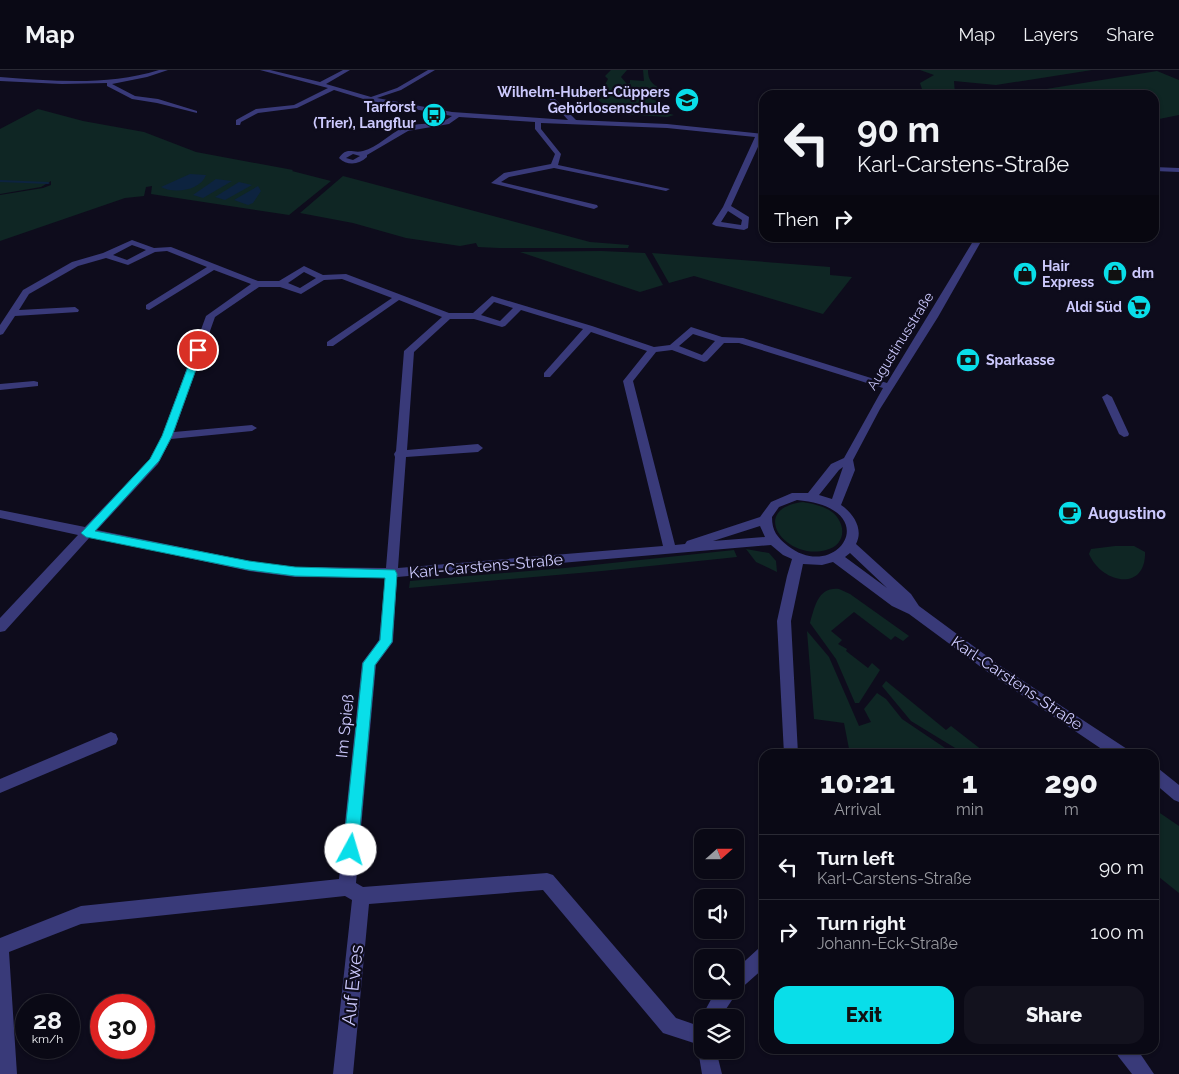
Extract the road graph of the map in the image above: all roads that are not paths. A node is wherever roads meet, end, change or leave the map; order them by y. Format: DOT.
graph roads {
  1 [pos="165,70"];
  2 [pos="262,70"];
  3 [pos="347,70"];
  4 [pos="432,70"];
  5 [pos="0,79"];
  6 [pos="111,80"];
  7 [pos="321,84"];
  8 [pos="333,88"];
  9 [pos="544,90"];
  10 [pos="373,98"];
  11 [pos="195,112"];
  12 [pos="458,115"];
  13 [pos="538,121"];
  14 [pos="574,122"];
  15 [pos="238,124"];
  16 [pos="759,136"];
  17 [pos="759,142"];
  18 [pos="363,154"];
  19 [pos="554,166"];
  20 [pos="1159,169"];
  21 [pos="1179,170"];
  22 [pos="518,172"];
  23 [pos="517,188"];
  24 [pos="666,189"];
  25 [pos="594,207"];
  26 [pos="727,207"];
  27 [pos="977,242"];
  28 [pos="153,250"];
  29 [pos="106,255"];
  30 [pos="214,267"];
  31 [pos="322,278"];
  32 [pos="257,284"];
  33 [pos="281,284"];
  34 [pos="397,298"];
  35 [pos="149,307"];
  36 [pos="519,307"];
  37 [pos="75,310"];
  38 [pos="12,313"];
  39 [pos="448,316"];
  40 [pos="475,316"];
  41 [pos="588,328"];
  42 [pos="0,332"];
  43 [pos="721,340"];
  44 [pos="330,344"];
  45 [pos="673,347"];
  46 [pos="653,350"];
  47 [pos="547,375"];
  48 [pos="34,384"];
  49 [pos="0,387"];
  50 [pos="890,387"];
  51 [pos="1107,397"];
  52 [pos="252,428"];
  53 [pos="1124,434"];
  54 [pos="167,436"];
  55 [pos="478,448"];
  56 [pos="399,454"];
  57 [pos="848,460"];
  58 [pos="811,497"];
  59 [pos="835,506"];
  60 [pos="0,514"];
  61 [pos="765,520"];
  62 [pos="86,533"];
  63 [pos="771,541"];
  64 [pos="851,546"];
  65 [pos="673,548"];
  66 [pos="836,557"];
  67 [pos="799,558"];
  68 [pos="391,574"];
  69 [pos="914,610"];
  70 [pos="0,628"];
  71 [pos="111,738"];
  72 [pos="791,749"];
  73 [pos="1114,749"];
  74 [pos="1159,775"];
  75 [pos="1159,777"];
  76 [pos="1179,783"];
  77 [pos="0,786"];
  78 [pos="1179,795"];
  79 [pos="354,892"];
  80 [pos="0,948"];
  81 [pos="759,960"];
  82 [pos="744,974"];
  83 [pos="694,1034"];
  84 [pos="1128,1054"];
  85 [pos="708,1059"];
  86 [pos="7,1074"];
  87 [pos="343,1074"];
  88 [pos="712,1074"];
  89 [pos="1144,1074"];
  1 -- 6 [label="street"];
  2 -- 7 [label="street"];
  3 -- 7 [label="street"];
  4 -- 10 [label="street"];
  5 -- 6 [label="street"];
  6 -- 11 [label="street"];
  7 -- 8 [label="street"];
  8 -- 10 [label="street"];
  8 -- 15 [label="street"];
  9 -- 14 [label="street"];
  10 -- 12 [label="street"];
  12 -- 13 [label="street"];
  12 -- 18 [label="street"];
  13 -- 14 [label="street"];
  13 -- 19 [label="street"];
  14 -- 16 [label="street"];
  17 -- 26 [label="street"];
  19 -- 22 [label="street"];
  19 -- 24 [label="street"];
  20 -- 21 [label="street"];
  22 -- 23 [label="street"];
  22 -- 23 [label="street"];
  23 -- 25 [label="street"];
  27 -- 50 [label="street, Augustinusstraße"];
  28 -- 29 [label="street"];
  28 -- 29 [label="street"];
  28 -- 30 [label="street"];
  29 -- 38 [label="street"];
  30 -- 32 [label="street"];
  30 -- 35 [label="street"];
  31 -- 33 [label="street"];
  31 -- 33 [label="street"];
  31 -- 34 [label="street"];
  32 -- 33 [label="street"];
  32 -- 54 [label="street"];
  34 -- 39 [label="street"];
  34 -- 44 [label="street"];
  36 -- 40 [label="street"];
  36 -- 40 [label="street"];
  36 -- 41 [label="street"];
  37 -- 38 [label="street"];
  38 -- 42 [label="street"];
  39 -- 40 [label="street"];
  39 -- 56 [label="street, Im Spieß"];
  41 -- 46 [label="street"];
  41 -- 47 [label="street"];
  43 -- 45 [label="street"];
  43 -- 45 [label="street"];
  43 -- 50 [label="street"];
  45 -- 46 [label="street"];
  46 -- 65 [label="street"];
  48 -- 49 [label="street"];
  50 -- 57 [label="street, Augustinusstraße"];
  51 -- 53 [label="street"];
  52 -- 54 [label="street"];
  54 -- 62 [label="street"];
  55 -- 56 [label="street"];
  56 -- 68 [label="street, Im Spieß"];
  57 -- 58 [label="street, Augustinusstraße"];
  57 -- 59 [label="street, Augustinusstraße"];
  58 -- 59 [label="street"];
  58 -- 61 [label="street"];
  59 -- 64 [label="street"];
  60 -- 62 [label="street, Karl-Carstens-Straße"];
  61 -- 63 [label="street"];
  61 -- 65 [label="street, Karl-Carstens-Straße"];
  62 -- 68 [label="street, Karl-Carstens-Straße"];
  62 -- 70 [label="street"];
  63 -- 65 [label="street, Karl-Carstens-Straße"];
  63 -- 67 [label="street"];
  64 -- 66 [label="street"];
  64 -- 69 [label="street, Karl-Carstens-Straße"];
  65 -- 68 [label="street, Karl-Carstens-Straße"];
  66 -- 67 [label="street"];
  66 -- 69 [label="street, Karl-Carstens-Straße"];
  67 -- 72 [label="street"];
  68 -- 79 [label="street, Im Spieß"];
  69 -- 73 [label="street, Karl-Carstens-Straße"];
  71 -- 77 [label="street"];
  74 -- 76 [label="street"];
  75 -- 78 [label="street"];
  79 -- 80 [label="street"];
  79 -- 83 [label="street"];
  79 -- 87 [label="street, Auf Ewes"];
  80 -- 86 [label="street"];
  81 -- 82 [label="street"];
  84 -- 89 [label="street"];
  85 -- 88 [label="street"];
}
